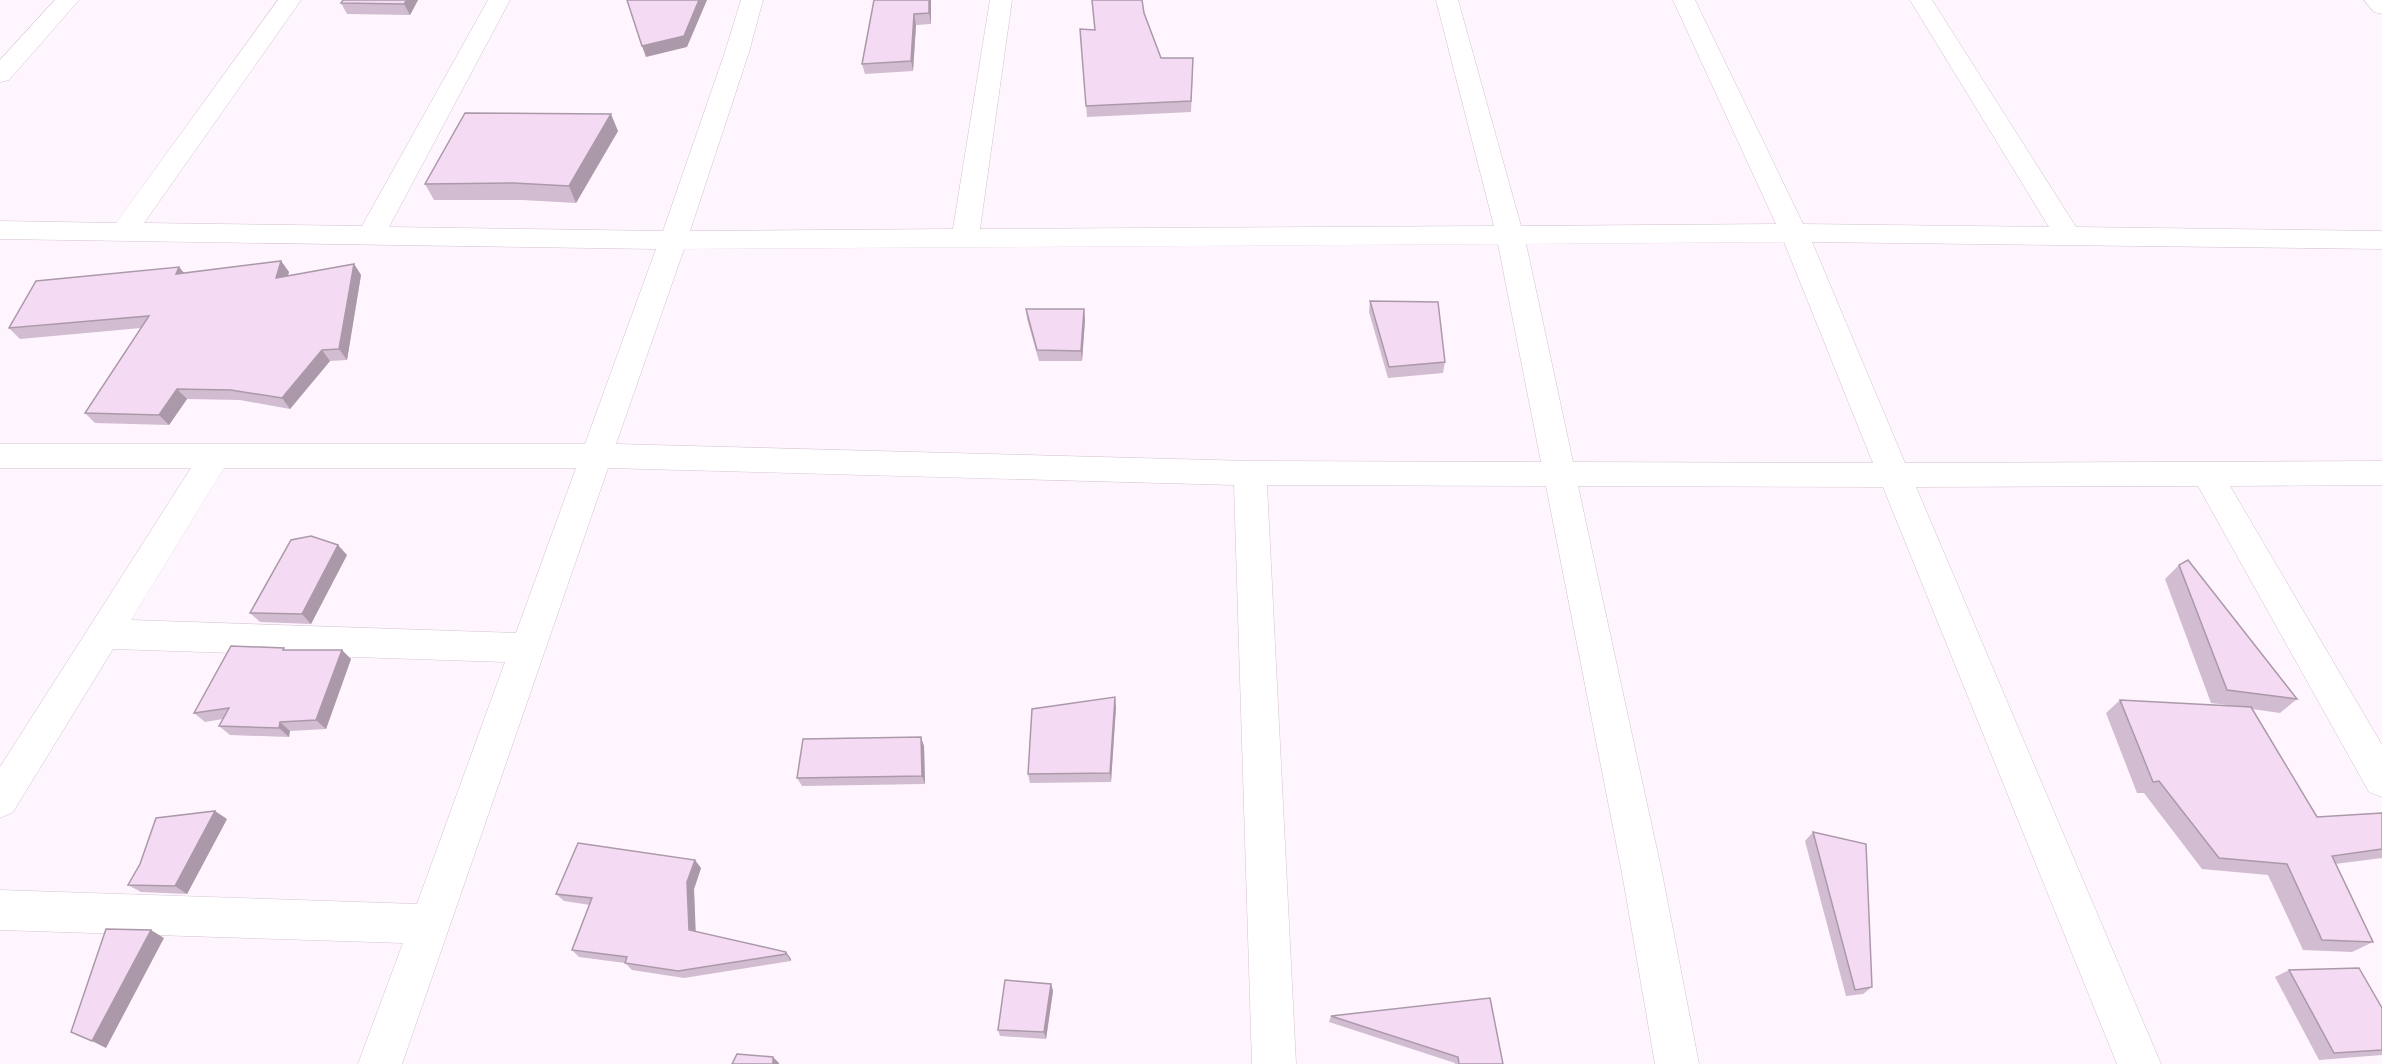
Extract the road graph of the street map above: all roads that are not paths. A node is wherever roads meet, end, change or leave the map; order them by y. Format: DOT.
graph roads {
  1 [pos="68,0"];
  2 [pos="290,0"];
  3 [pos="499,0"];
  4 [pos="752,0"];
  5 [pos="1001,0"];
  6 [pos="1447,0"];
  7 [pos="1683,0"];
  8 [pos="1921,0"];
  9 [pos="2375,0"];
  10 [pos="2382,7"];
  11 [pos="0,75"];
  12 [pos="0,230"];
  13 [pos="124,231"];
  14 [pos="1794,232"];
  15 [pos="370,235"];
  16 [pos="1510,235"];
  17 [pos="2068,236"];
  18 [pos="965,239"];
  19 [pos="673,240"];
  20 [pos="2382,240"];
  21 [pos="0,456"];
  22 [pos="215,456"];
  23 [pos="596,456"];
  24 [pos="1250,472"];
  25 [pos="1560,473"];
  26 [pos="2382,473"];
  27 [pos="2207,474"];
  28 [pos="1894,475"];
  29 [pos="103,634"];
  30 [pos="528,648"];
  31 [pos="2382,780"];
  32 [pos="0,800"];
  33 [pos="0,910"];
  34 [pos="430,924"];
  35 [pos="380,1064"];
  36 [pos="1274,1064"];
  37 [pos="1677,1064"];
  38 [pos="2139,1064"];
  1 -- 11 [label="street"];
  2 -- 13 [label="street"];
  3 -- 15 [label="street"];
  4 -- 19 [label="street"];
  5 -- 18 [label="street"];
  6 -- 16 [label="street"];
  7 -- 14 [label="street"];
  8 -- 17 [label="street"];
  9 -- 10 [label="street"];
  12 -- 13 [label="street"];
  13 -- 15 [label="street"];
  14 -- 16 [label="street"];
  14 -- 17 [label="street"];
  14 -- 28 [label="street"];
  15 -- 19 [label="street"];
  16 -- 18 [label="street"];
  16 -- 25 [label="street"];
  17 -- 20 [label="street"];
  18 -- 19 [label="street"];
  19 -- 23 [label="street"];
  21 -- 22 [label="street"];
  22 -- 23 [label="street"];
  22 -- 29 [label="street"];
  23 -- 24 [label="street"];
  23 -- 30 [label="street"];
  24 -- 25 [label="street"];
  24 -- 36 [label="street"];
  25 -- 28 [label="street"];
  25 -- 37 [label="street"];
  26 -- 27 [label="street"];
  27 -- 28 [label="street"];
  27 -- 31 [label="street"];
  28 -- 38 [label="street"];
  29 -- 30 [label="street"];
  29 -- 32 [label="street"];
  30 -- 34 [label="street"];
  33 -- 34 [label="street"];
  34 -- 35 [label="street"];
}
